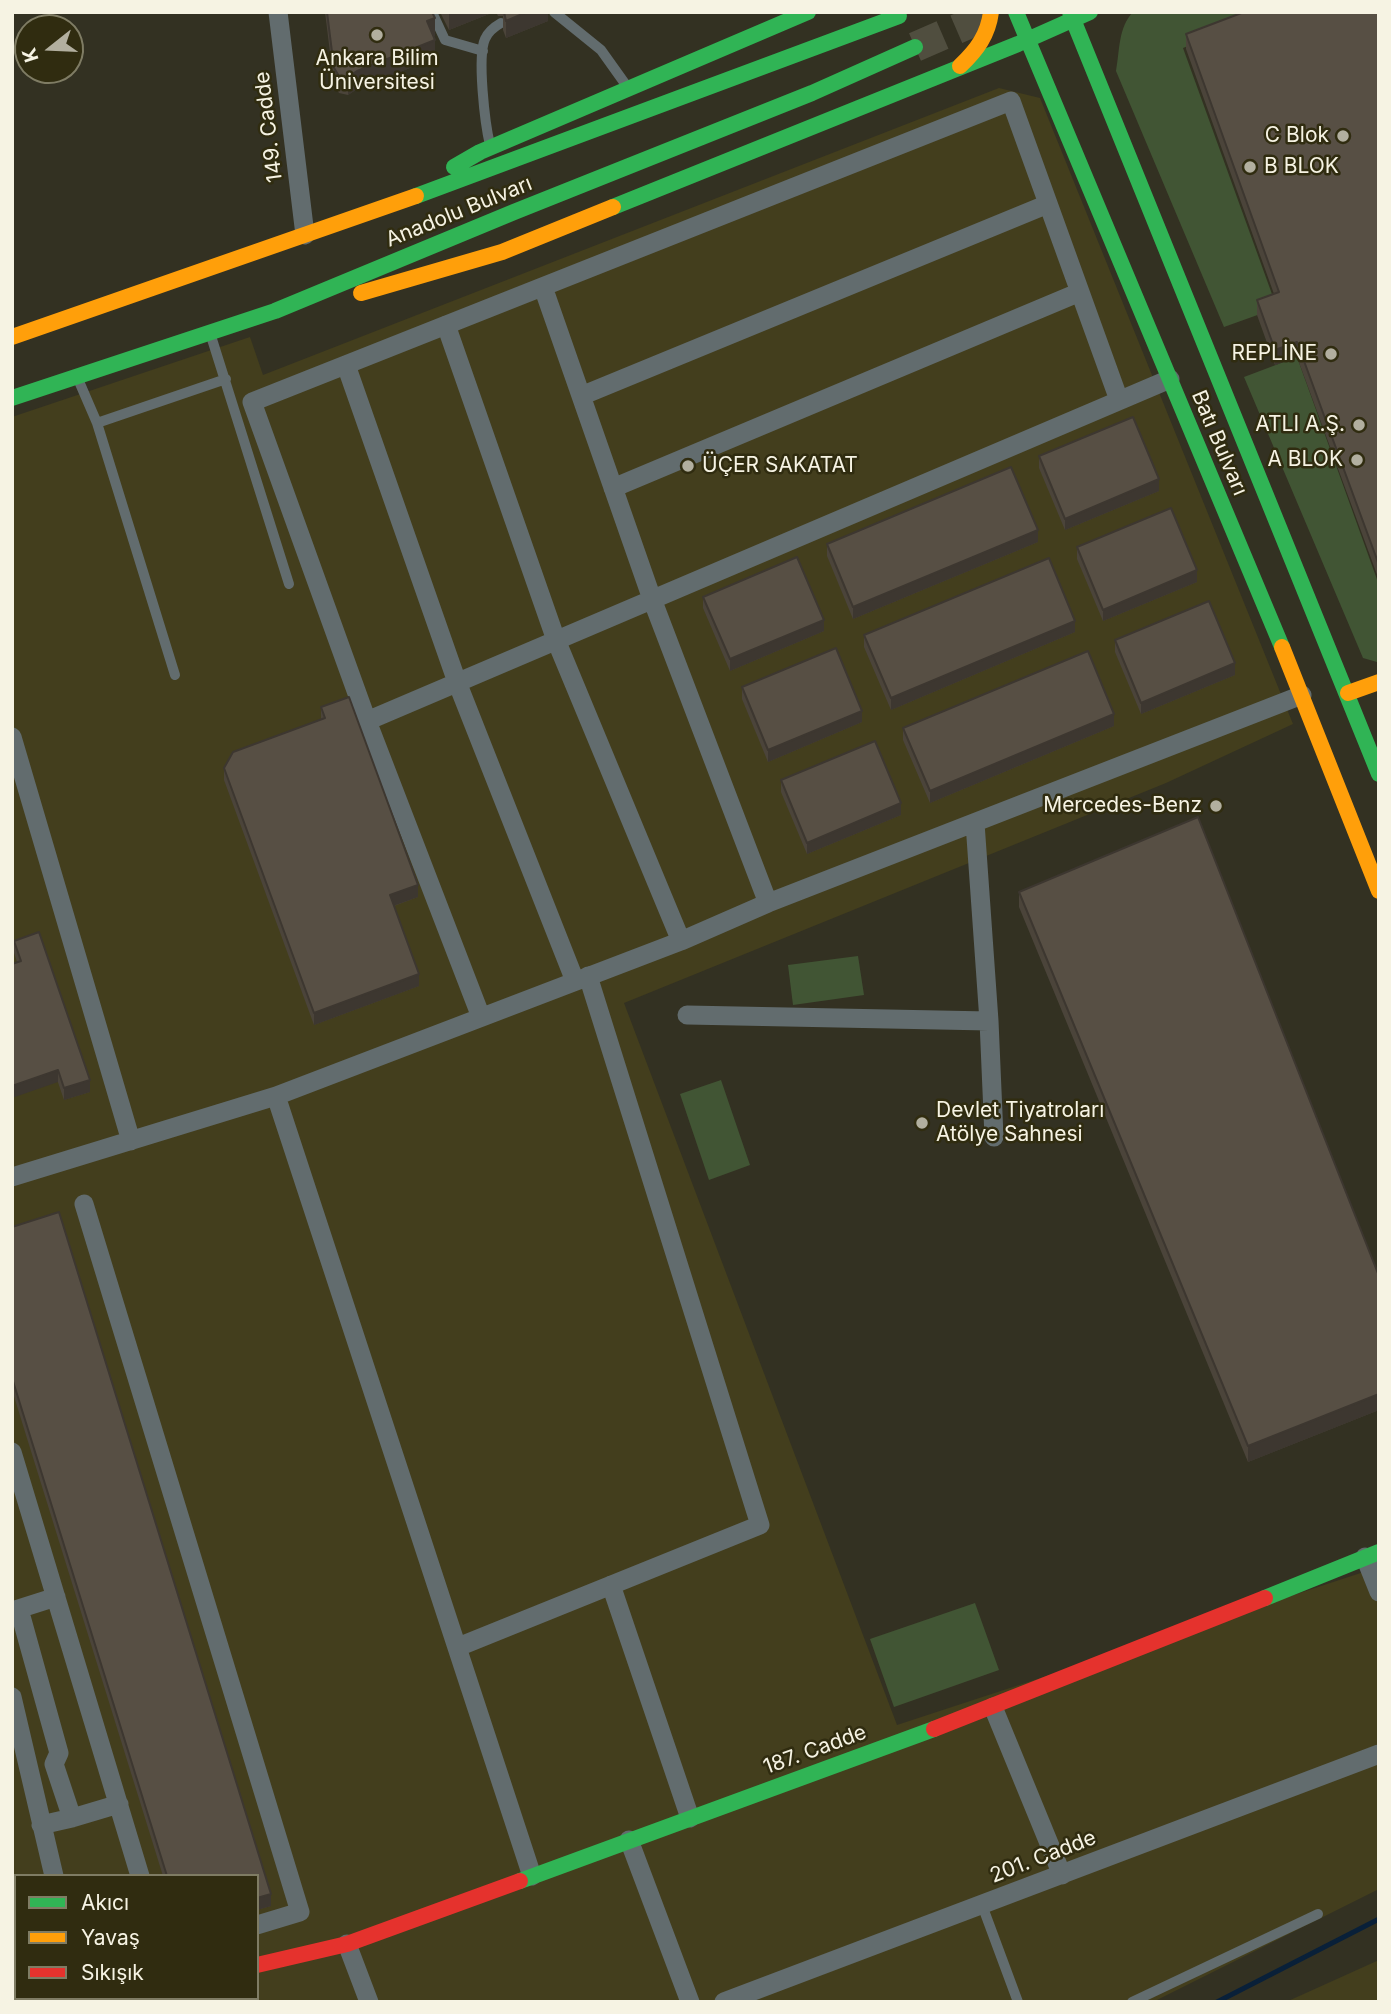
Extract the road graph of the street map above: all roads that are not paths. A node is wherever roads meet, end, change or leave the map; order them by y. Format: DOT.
graph roads {
  1 [pos="278,12"];
  2 [pos="432,12"];
  3 [pos="554,12"];
  4 [pos="991,12"];
  5 [pos="1016,12"];
  6 [pos="1090,12"];
  7 [pos="798,14"];
  8 [pos="900,16"];
  9 [pos="1072,16"];
  10 [pos="501,23"];
  11 [pos="1027,41"];
  12 [pos="915,47"];
  13 [pos="483,51"];
  14 [pos="957,69"];
  15 [pos="628,89"];
  16 [pos="491,148"];
  17 [pos="1048,204"];
  18 [pos="380,209"];
  19 [pos="305,235"];
  20 [pos="543,287"];
  21 [pos="1080,292"];
  22 [pos="275,311"];
  23 [pos="446,325"];
  24 [pos="210,332"];
  25 [pos="12,337"];
  26 [pos="346,365"];
  27 [pos="77,376"];
  28 [pos="226,379"];
  29 [pos="1170,379"];
  30 [pos="581,396"];
  31 [pos="12,398"];
  32 [pos="1119,400"];
  33 [pos="97,423"];
  34 [pos="613,488"];
  35 [pos="289,584"];
  36 [pos="652,599"];
  37 [pos="556,640"];
  38 [pos="175,675"];
  39 [pos="457,682"];
  40 [pos="1379,682"];
  41 [pos="1348,693"];
  42 [pos="1303,695"];
  43 [pos="367,721"];
  44 [pos="12,737"];
  45 [pos="1379,775"];
  46 [pos="975,823"];
  47 [pos="1379,891"];
  48 [pos="768,903"];
  49 [pos="681,941"];
  50 [pos="582,979"];
  51 [pos="687,1015"];
  52 [pos="481,1017"];
  53 [pos="989,1021"];
  54 [pos="276,1096"];
  55 [pos="994,1137"];
  56 [pos="131,1141"];
  57 [pos="12,1177"];
  58 [pos="83,1203"];
  59 [pos="12,1452"];
  60 [pos="1372,1555"];
  61 [pos="611,1585"];
  62 [pos="1379,1592"];
  63 [pos="56,1597"];
  64 [pos="16,1610"];
  65 [pos="458,1647"];
  66 [pos="12,1698"];
  67 [pos="993,1707"];
  68 [pos="1379,1754"];
  69 [pos="118,1804"];
  70 [pos="72,1818"];
  71 [pos="690,1818"];
  72 [pos="41,1825"];
  73 [pos="629,1840"];
  74 [pos="53,1874"];
  75 [pos="139,1874"];
  76 [pos="1062,1875"];
  77 [pos="533,1876"];
  78 [pos="982,1905"];
  79 [pos="1318,1914"];
  80 [pos="259,1924"];
  81 [pos="347,1944"];
  82 [pos="259,1965"];
  83 [pos="369,2002"];
  84 [pos="690,2002"];
  85 [pos="724,2002"];
  86 [pos="1018,2002"];
  87 [pos="1132,2002"];
  1 -- 19 [label="street, 149. Cadde"];
  2 -- 13 [label="lane"];
  3 -- 15 [label="lane"];
  4 -- 14 [label="main road"];
  5 -- 11 [label="main road, Batı Bulvarı"];
  6 -- 9 [label="main road"];
  7 -- 15 [label="main road"];
  8 -- 18 [label="main road, Anadolu Bulvarı"];
  9 -- 11 [label="main road"];
  9 -- 41 [label="main road, Batı Bulvarı"];
  10 -- 13 [label="lane"];
  11 -- 14 [label="main road"];
  11 -- 29 [label="main road, Batı Bulvarı"];
  12 -- 22 [label="main road, Anadolu Bulvarı"];
  13 -- 16 [label="lane"];
  14 -- 22 [label="main road"];
  15 -- 16 [label="main road"];
  16 -- 18 [label="main road"];
  17 -- 20 [label="street"];
  17 -- 21 [label="street"];
  17 -- 30 [label="street"];
  18 -- 19 [label="main road, Anadolu Bulvarı"];
  19 -- 25 [label="main road, Anadolu Bulvarı"];
  20 -- 23 [label="street"];
  20 -- 30 [label="street"];
  21 -- 32 [label="street"];
  21 -- 34 [label="street"];
  22 -- 24 [label="main road, Anadolu Bulvarı"];
  23 -- 26 [label="street"];
  23 -- 37 [label="street"];
  24 -- 27 [label="main road, Anadolu Bulvarı"];
  24 -- 28 [label="lane"];
  26 -- 39 [label="street"];
  26 -- 43 [label="street"];
  27 -- 31 [label="main road, Anadolu Bulvarı"];
  27 -- 33 [label="lane"];
  28 -- 33 [label="lane"];
  28 -- 35 [label="lane"];
  29 -- 32 [label="street"];
  29 -- 42 [label="main road, Batı Bulvarı"];
  30 -- 34 [label="street"];
  32 -- 36 [label="street"];
  33 -- 38 [label="lane"];
  34 -- 36 [label="street"];
  36 -- 37 [label="street"];
  36 -- 48 [label="street"];
  37 -- 39 [label="street"];
  37 -- 49 [label="street"];
  39 -- 43 [label="street"];
  39 -- 50 [label="street"];
  40 -- 41 [label="main road"];
  41 -- 45 [label="main road, Batı Bulvarı"];
  42 -- 46 [label="street"];
  42 -- 47 [label="main road, Batı Bulvarı"];
  43 -- 52 [label="street"];
  44 -- 56 [label="street"];
  46 -- 48 [label="street"];
  46 -- 53 [label="street"];
  48 -- 49 [label="street"];
  49 -- 50 [label="street"];
  50 -- 52 [label="street"];
  50 -- 61 [label="street"];
  51 -- 53 [label="street"];
  52 -- 54 [label="street"];
  53 -- 55 [label="street"];
  54 -- 56 [label="street"];
  54 -- 65 [label="street"];
  56 -- 57 [label="street"];
  58 -- 80 [label="street"];
  59 -- 63 [label="street"];
  60 -- 62 [label="street"];
  60 -- 67 [label="main road, 187. Cadde"];
  61 -- 65 [label="street"];
  61 -- 71 [label="street"];
  63 -- 64 [label="street"];
  63 -- 69 [label="street"];
  64 -- 70 [label="street"];
  65 -- 77 [label="street"];
  66 -- 72 [label="street"];
  67 -- 71 [label="main road, 187. Cadde"];
  67 -- 76 [label="street"];
  68 -- 76 [label="street, 201. Cadde"];
  69 -- 70 [label="street"];
  69 -- 75 [label="street"];
  70 -- 72 [label="street"];
  71 -- 73 [label="main road, 187. Cadde"];
  72 -- 74 [label="street"];
  73 -- 77 [label="main road, 187. Cadde"];
  73 -- 84 [label="street"];
  76 -- 78 [label="street, 201. Cadde"];
  77 -- 81 [label="main road, 187. Cadde"];
  78 -- 85 [label="street, 201. Cadde"];
  78 -- 86 [label="lane"];
  79 -- 87 [label="lane"];
  81 -- 82 [label="main road, 187. Cadde"];
  81 -- 83 [label="street"];
}
